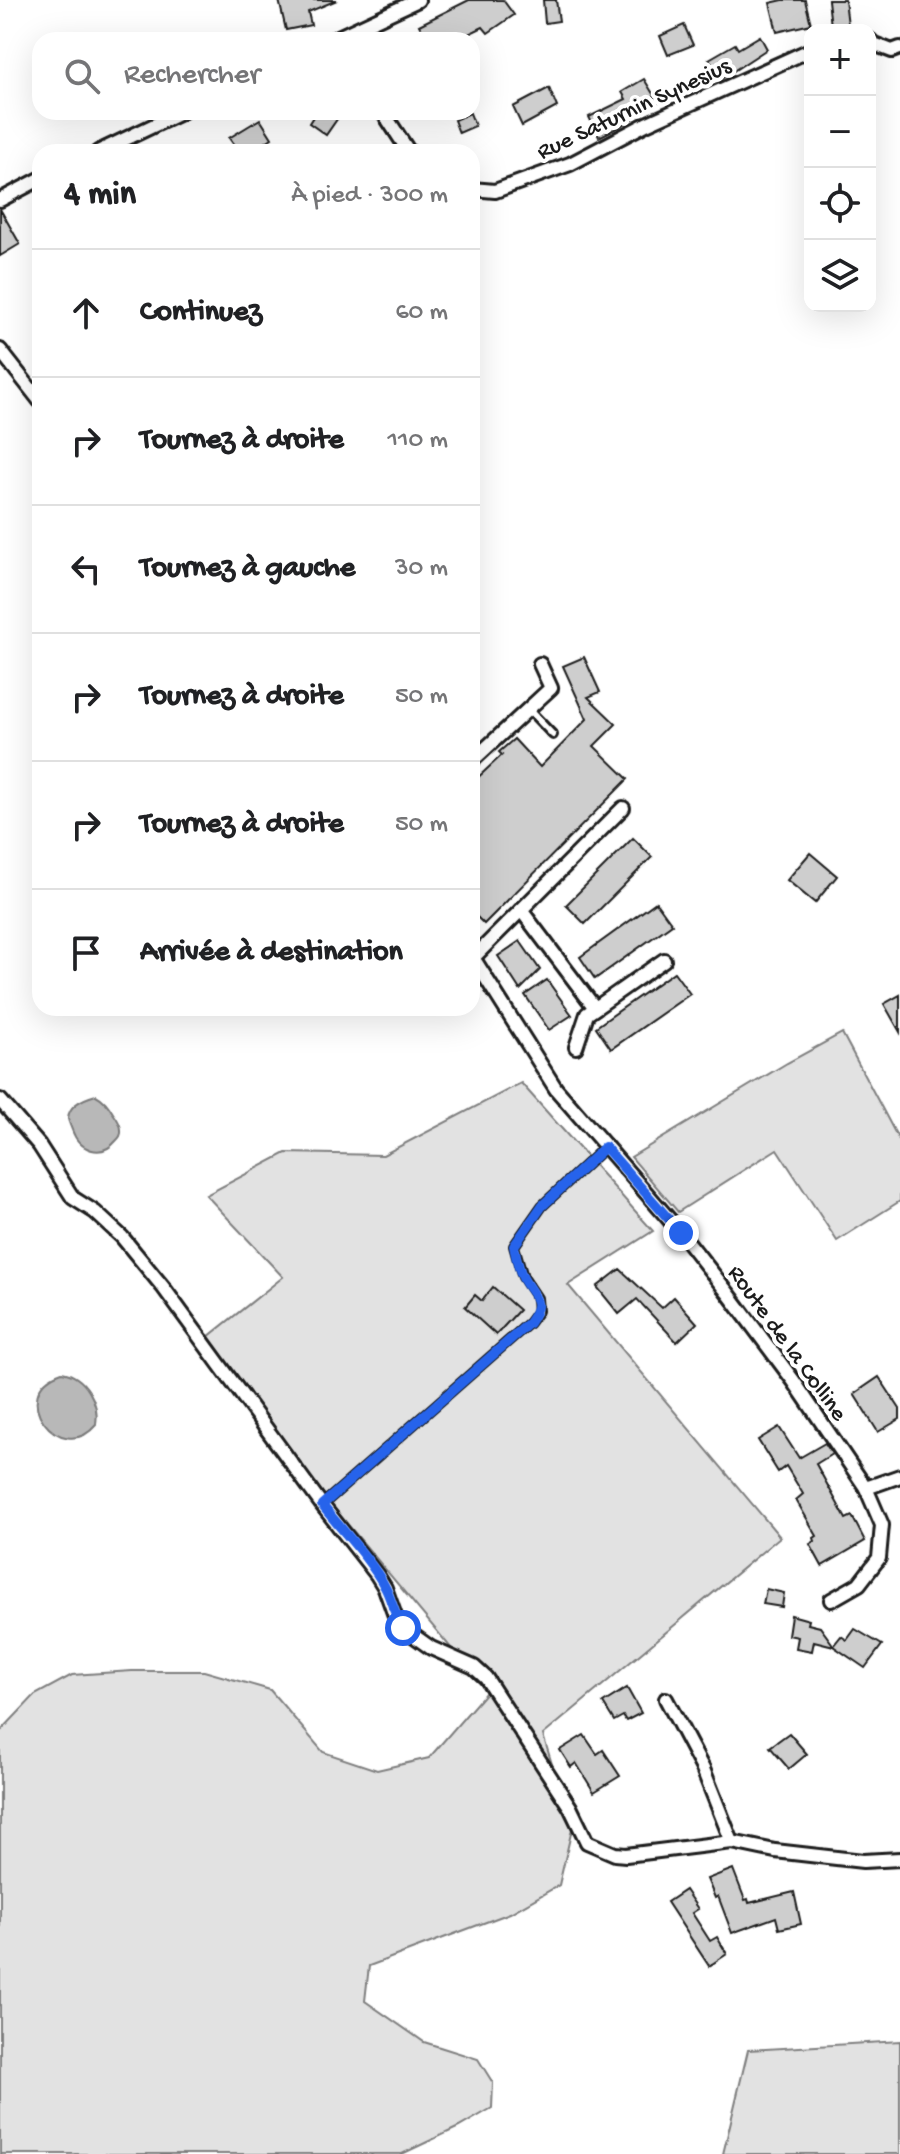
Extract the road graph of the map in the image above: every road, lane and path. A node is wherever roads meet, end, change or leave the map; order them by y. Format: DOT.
graph roads {
  1 [pos="418,0"];
  2 [pos="350,32"];
  3 [pos="876,45"];
  4 [pos="900,48"];
  5 [pos="804,53"];
  6 [pos="165,120"];
  7 [pos="388,120"];
  8 [pos="115,144"];
  9 [pos="404,144"];
  10 [pos="32,183"];
  11 [pos="480,190"];
  12 [pos="0,200"];
  13 [pos="0,350"];
  14 [pos="32,391"];
  15 [pos="540,664"];
  16 [pos="528,709"];
  17 [pos="553,735"];
  18 [pos="480,754"];
  19 [pos="623,808"];
  20 [pos="521,910"];
  21 [pos="480,950"];
  22 [pos="664,960"];
  23 [pos="480,968"];
  24 [pos="595,1008"];
  25 [pos="576,1047"];
  26 [pos="0,1100"];
  27 [pos="605,1147"];
  28 [pos="900,1476"];
  29 [pos="866,1488"];
  30 [pos="322,1505"];
  31 [pos="831,1600"];
  32 [pos="666,1699"];
  33 [pos="732,1842"];
  34 [pos="900,1859"];
  1 -- 2 [label="street"];
  3 -- 4 [label="street"];
  5 -- 11 [label="street, Rue Saturnin Synesius"];
  6 -- 8 [label="street"];
  7 -- 9 [label="street"];
  10 -- 12 [label="street"];
  13 -- 14 [label="street"];
  15 -- 16 [label="street"];
  16 -- 17 [label="lane"];
  16 -- 18 [label="street"];
  19 -- 20 [label="street"];
  20 -- 21 [label="street"];
  20 -- 24 [label="street"];
  22 -- 24 [label="street"];
  23 -- 27 [label="street, Route de la Colline"];
  24 -- 25 [label="street"];
  26 -- 30 [label="street"];
  27 -- 29 [label="street, Route de la Colline"];
  27 -- 30 [label="lane"];
  28 -- 29 [label="street"];
  29 -- 31 [label="street, Route de la Colline"];
  30 -- 33 [label="street"];
  32 -- 33 [label="street"];
  33 -- 34 [label="street"];
}
